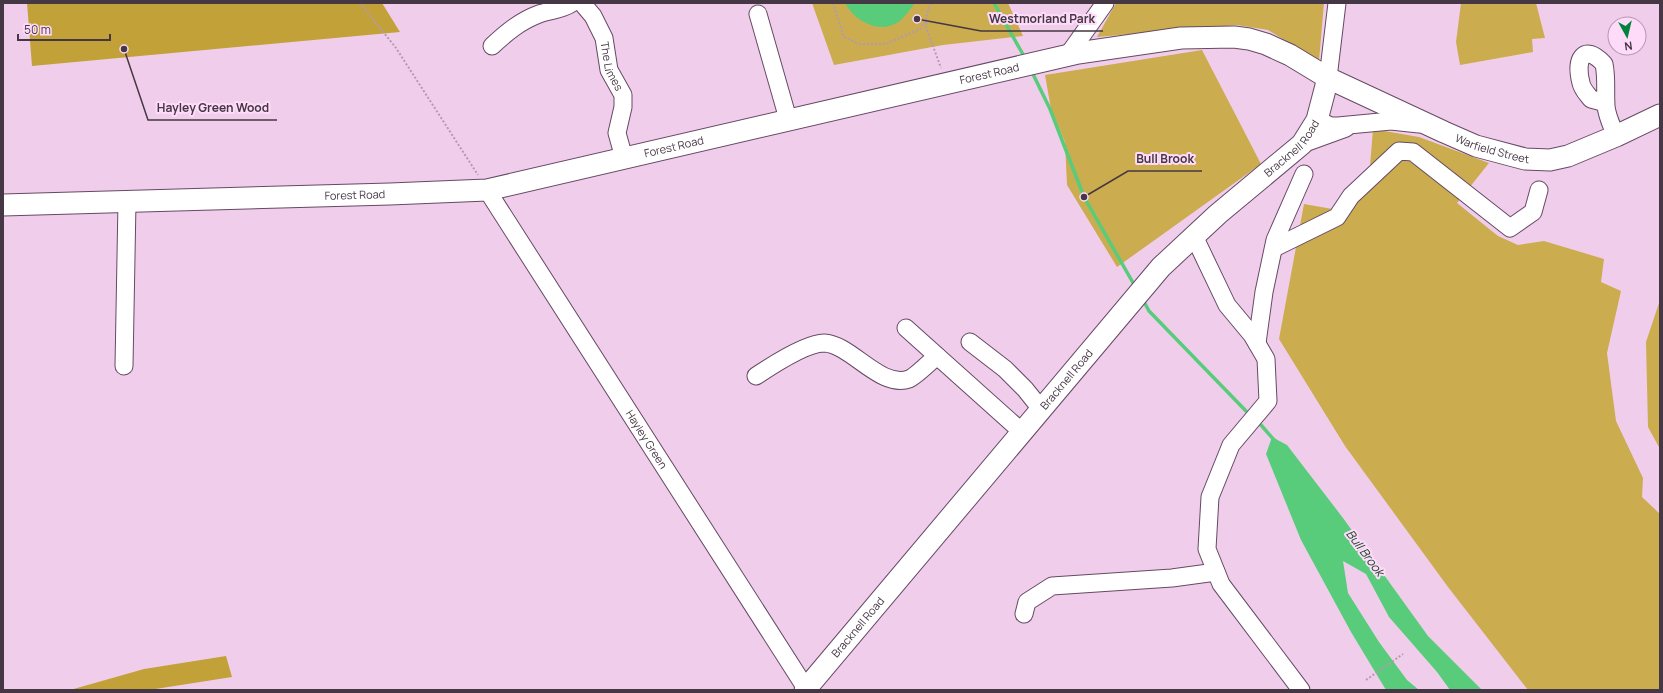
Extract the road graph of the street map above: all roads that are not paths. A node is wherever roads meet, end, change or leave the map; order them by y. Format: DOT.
graph roads {
  1 [pos="572,3"];
  2 [pos="582,3"];
  3 [pos="1105,3"];
  4 [pos="1337,3"];
  5 [pos="536,9"];
  6 [pos="758,14"];
  7 [pos="492,46"];
  8 [pos="1068,56"];
  9 [pos="1328,78"];
  10 [pos="1606,103"];
  11 [pos="1660,115"];
  12 [pos="788,119"];
  13 [pos="1317,120"];
  14 [pos="1354,125"];
  15 [pos="1433,127"];
  16 [pos="1616,136"];
  17 [pos="1302,144"];
  18 [pos="624,158"];
  19 [pos="1304,174"];
  20 [pos="487,190"];
  21 [pos="1539,190"];
  22 [pos="127,202"];
  23 [pos="3,205"];
  24 [pos="1194,236"];
  25 [pos="1274,248"];
  26 [pos="906,328"];
  27 [pos="970,342"];
  28 [pos="1257,343"];
  29 [pos="937,356"];
  30 [pos="124,366"];
  31 [pos="756,376"];
  32 [pos="1042,409"];
  33 [pos="1022,432"];
  34 [pos="1216,572"];
  35 [pos="1024,614"];
  36 [pos="806,689"];
  37 [pos="1301,690"];
  1 -- 5 [label="street"];
  2 -- 18 [label="street, The Limes"];
  3 -- 8 [label="street"];
  4 -- 9 [label="street"];
  5 -- 7 [label="street"];
  6 -- 12 [label="street"];
  8 -- 9 [label="main road, Forest Road"];
  8 -- 12 [label="main road, Forest Road"];
  9 -- 13 [label="main road, Bracknell Road"];
  9 -- 15 [label="main road, Warfield Street"];
  10 -- 16 [label="street"];
  11 -- 16 [label="main road, Warfield Street"];
  12 -- 18 [label="main road, Forest Road"];
  13 -- 14 [label="street"];
  13 -- 17 [label="main road, Bracknell Road"];
  14 -- 15 [label="street"];
  14 -- 17 [label="street"];
  15 -- 16 [label="main road, Warfield Street"];
  17 -- 24 [label="main road, Bracknell Road"];
  18 -- 20 [label="main road, Forest Road"];
  19 -- 25 [label="street"];
  20 -- 22 [label="main road, Forest Road"];
  20 -- 36 [label="street, Hayley Green"];
  21 -- 25 [label="street"];
  22 -- 23 [label="main road, Forest Road"];
  22 -- 30 [label="street"];
  24 -- 28 [label="street"];
  24 -- 32 [label="main road, Bracknell Road"];
  25 -- 28 [label="street"];
  26 -- 29 [label="street"];
  27 -- 32 [label="street"];
  28 -- 34 [label="street"];
  29 -- 31 [label="street"];
  29 -- 33 [label="street"];
  32 -- 33 [label="main road, Bracknell Road"];
  33 -- 36 [label="main road, Bracknell Road"];
  34 -- 35 [label="street"];
  34 -- 37 [label="street"];
}
